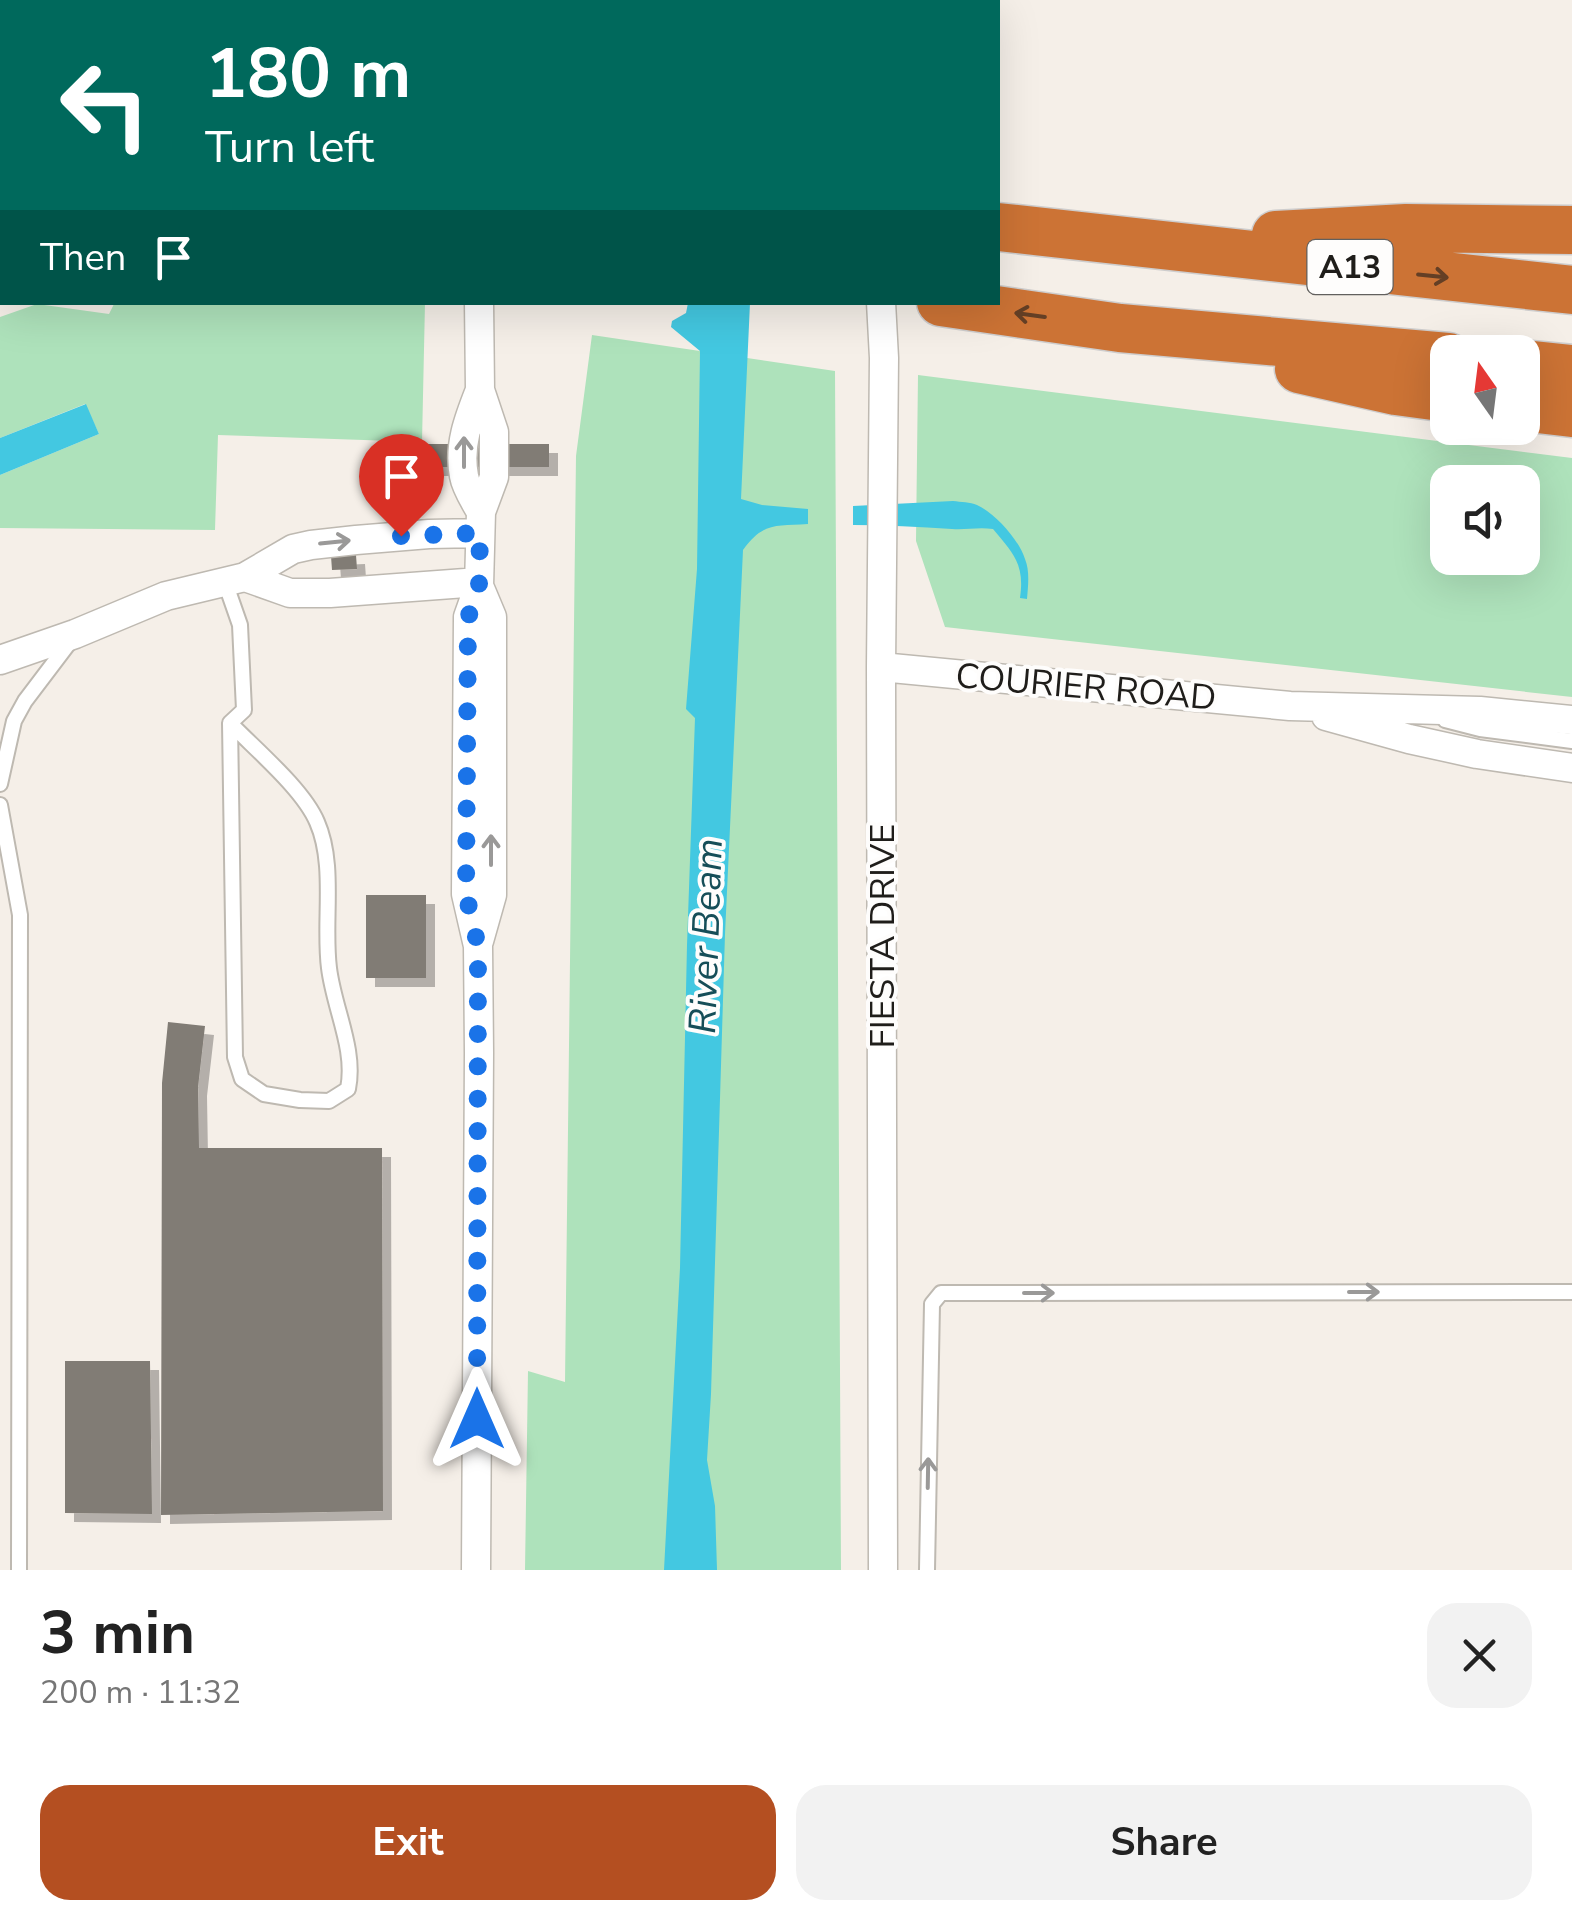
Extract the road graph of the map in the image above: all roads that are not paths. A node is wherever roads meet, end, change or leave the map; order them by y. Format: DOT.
graph roads {
  1 [pos="1000,228"];
  2 [pos="1572,230"];
  3 [pos="1128,242"];
  4 [pos="1572,290"];
  5 [pos="479,305"];
  6 [pos="881,305"];
  7 [pos="961,305"];
  8 [pos="1120,328"];
  9 [pos="1430,356"];
  10 [pos="1540,366"];
  11 [pos="1572,369"];
  12 [pos="1430,396"];
  13 [pos="1540,410"];
  14 [pos="1572,414"];
  15 [pos="480,522"];
  16 [pos="235,579"];
  17 [pos="479,584"];
  18 [pos="75,634"];
  19 [pos="0,660"];
  20 [pos="881,667"];
  21 [pos="1572,720"];
  22 [pos="1393,721"];
  23 [pos="230,723"];
  24 [pos="1480,729"];
  25 [pos="1572,741"];
  26 [pos="1572,768"];
  27 [pos="0,784"];
  28 [pos="0,805"];
  29 [pos="1572,1292"];
  30 [pos="20,1570"];
  31 [pos="476,1570"];
  32 [pos="883,1570"];
  33 [pos="927,1570"];
  1 -- 3 [label="highway, A13"];
  2 -- 3 [label="highway, A13"];
  3 -- 4 [label="highway, A13, one-way"];
  5 -- 15 [label="street"];
  6 -- 20 [label="street, FIESTA DRIVE"];
  8 -- 7 [label="highway, A13, one-way"];
  8 -- 9 [label="highway, A13"];
  8 -- 12 [label="highway, A13"];
  10 -- 11 [label="highway"];
  13 -- 14 [label="highway"];
  16 -- 15 [label="street, one-way"];
  15 -- 17 [label="street"];
  16 -- 17 [label="street"];
  16 -- 18 [label="street"];
  16 -- 23 [label="lane"];
  17 -- 31 [label="street"];
  18 -- 19 [label="street"];
  18 -- 27 [label="lane"];
  20 -- 22 [label="street, COURIER ROAD"];
  20 -- 32 [label="street, FIESTA DRIVE"];
  21 -- 22 [label="street, COURIER ROAD"];
  22 -- 24 [label="lane"];
  22 -- 24 [label="lane"];
  22 -- 26 [label="street, COURIER ROAD"];
  23 -- 23 [label="lane"];
  24 -- 25 [label="lane"];
  28 -- 30 [label="lane"];
  33 -- 29 [label="lane, one-way"];
}
